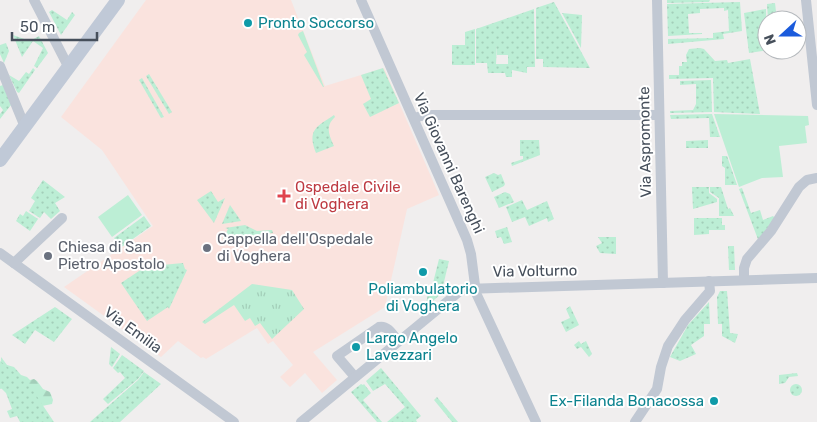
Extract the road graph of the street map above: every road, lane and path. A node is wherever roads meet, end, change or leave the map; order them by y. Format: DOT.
graph roads {
  1 [pos="34,0"];
  2 [pos="117,0"];
  3 [pos="361,0"];
  4 [pos="657,0"];
  5 [pos="806,0"];
  6 [pos="0,66"];
  7 [pos="69,68"];
  8 [pos="817,105"];
  9 [pos="659,115"];
  10 [pos="414,118"];
  11 [pos="24,129"];
  12 [pos="0,145"];
  13 [pos="0,160"];
  14 [pos="817,178"];
  15 [pos="62,218"];
  16 [pos="0,253"];
  17 [pos="14,263"];
  18 [pos="817,278"];
  19 [pos="744,280"];
  20 [pos="709,281"];
  21 [pos="664,282"];
  22 [pos="474,287"];
  23 [pos="398,341"];
  24 [pos="355,377"];
  25 [pos="234,422"];
  26 [pos="300,422"];
  27 [pos="536,422"];
  28 [pos="635,422"];
  1 -- 7 [label="street"];
  2 -- 7 [label="main road"];
  3 -- 10 [label="street, Via Giovanni Barenghi"];
  4 -- 9 [label="street, Via Aspromonte"];
  5 -- 8 [label="street"];
  6 -- 11 [label="street"];
  7 -- 11 [label="main road"];
  9 -- 10 [label="street"];
  9 -- 21 [label="street, Via Aspromonte"];
  10 -- 22 [label="street, Via Giovanni Barenghi"];
  11 -- 12 [label="main road"];
  11 -- 13 [label="main road"];
  14 -- 19 [label="street"];
  15 -- 17 [label="street"];
  16 -- 17 [label="street, Via Emilia"];
  17 -- 25 [label="street, Via Emilia"];
  18 -- 19 [label="street, Via Volturno"];
  19 -- 20 [label="street, Via Volturno"];
  20 -- 21 [label="street, Via Volturno"];
  20 -- 28 [label="street"];
  21 -- 22 [label="street, Via Volturno"];
  22 -- 23 [label="street, Via Volturno"];
  22 -- 27 [label="street, Via Giovanni Barenghi"];
  23 -- 24 [label="street, Via Volturno"];
  23 -- 24 [label="street"];
  24 -- 26 [label="street, Via Volturno"];
}
